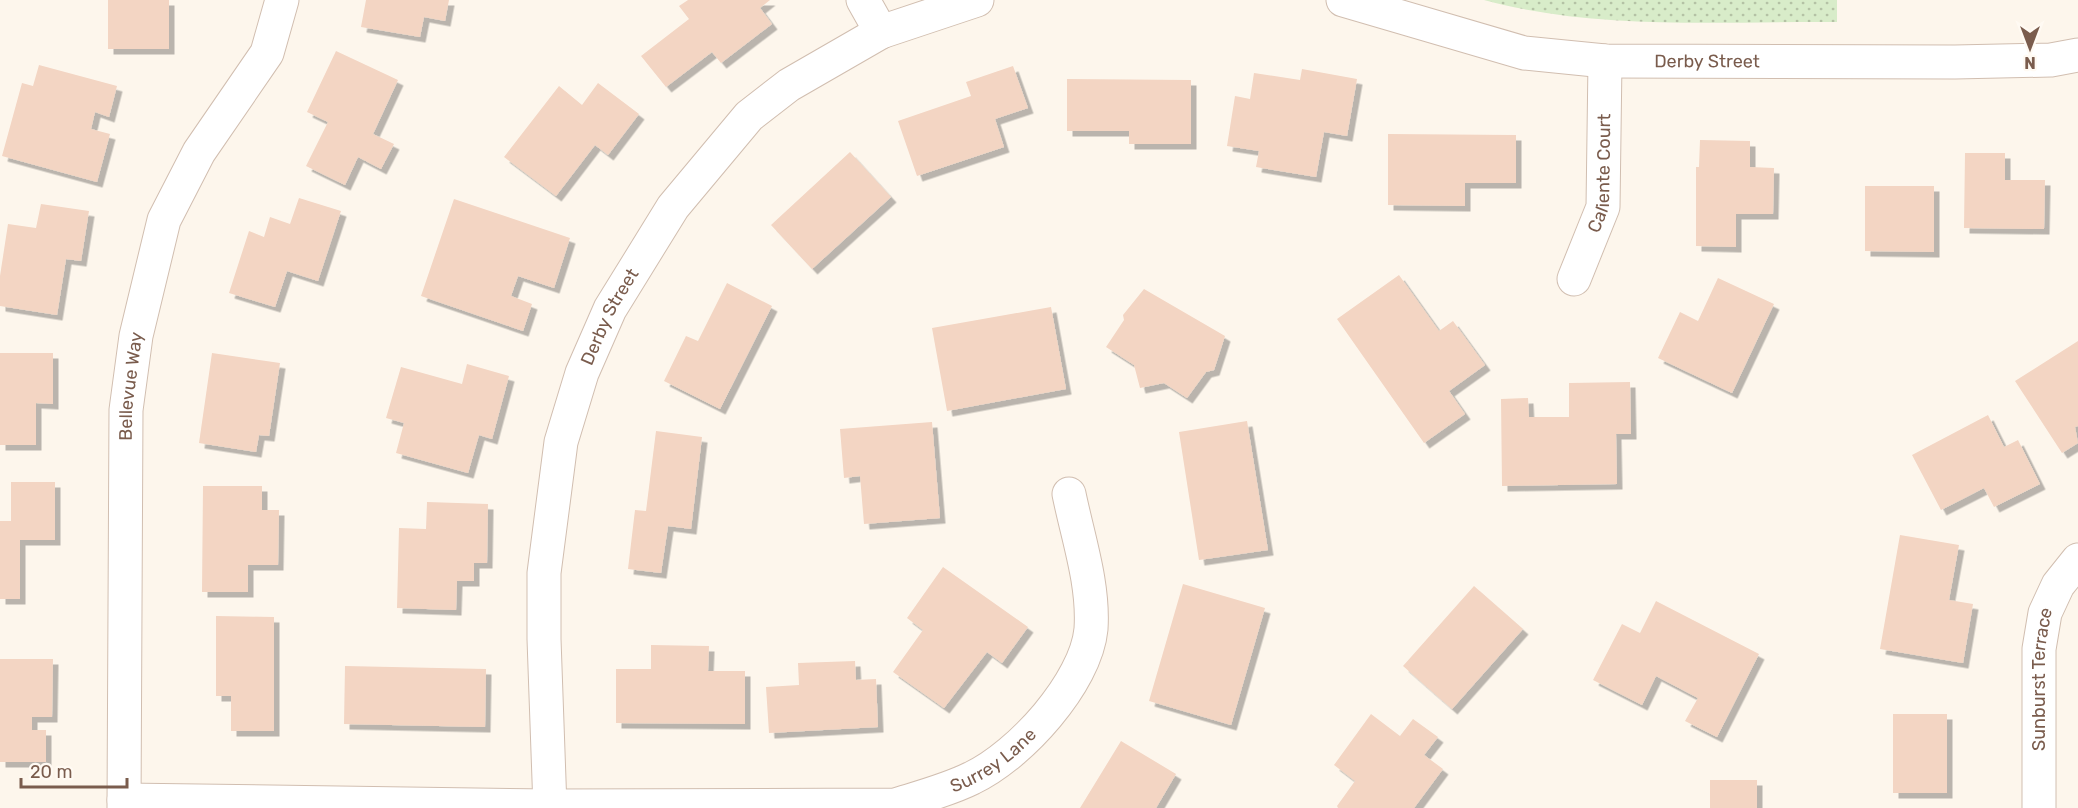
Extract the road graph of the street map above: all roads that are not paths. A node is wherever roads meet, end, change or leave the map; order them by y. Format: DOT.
graph roads {
  1 [pos="282,0"];
  2 [pos="863,0"];
  3 [pos="977,0"];
  4 [pos="1343,0"];
  5 [pos="881,32"];
  6 [pos="2078,55"];
  7 [pos="1605,62"];
  8 [pos="1575,279"];
  9 [pos="1069,494"];
  10 [pos="2078,560"];
  11 [pos="124,804"];
  12 [pos="550,807"];
  13 [pos="2039,808"];
  1 -- 11 [label="street, Bellevue Way"];
  2 -- 5 [label="street"];
  3 -- 5 [label="street, Derby Street"];
  4 -- 7 [label="street, Derby Street"];
  5 -- 12 [label="street, Derby Street"];
  6 -- 7 [label="street, Derby Street"];
  7 -- 8 [label="street, Caliente Court"];
  9 -- 12 [label="street, Surrey Lane"];
  10 -- 13 [label="street, Sunburst Terrace"];
  11 -- 12 [label="street, Surrey Lane"];
}
